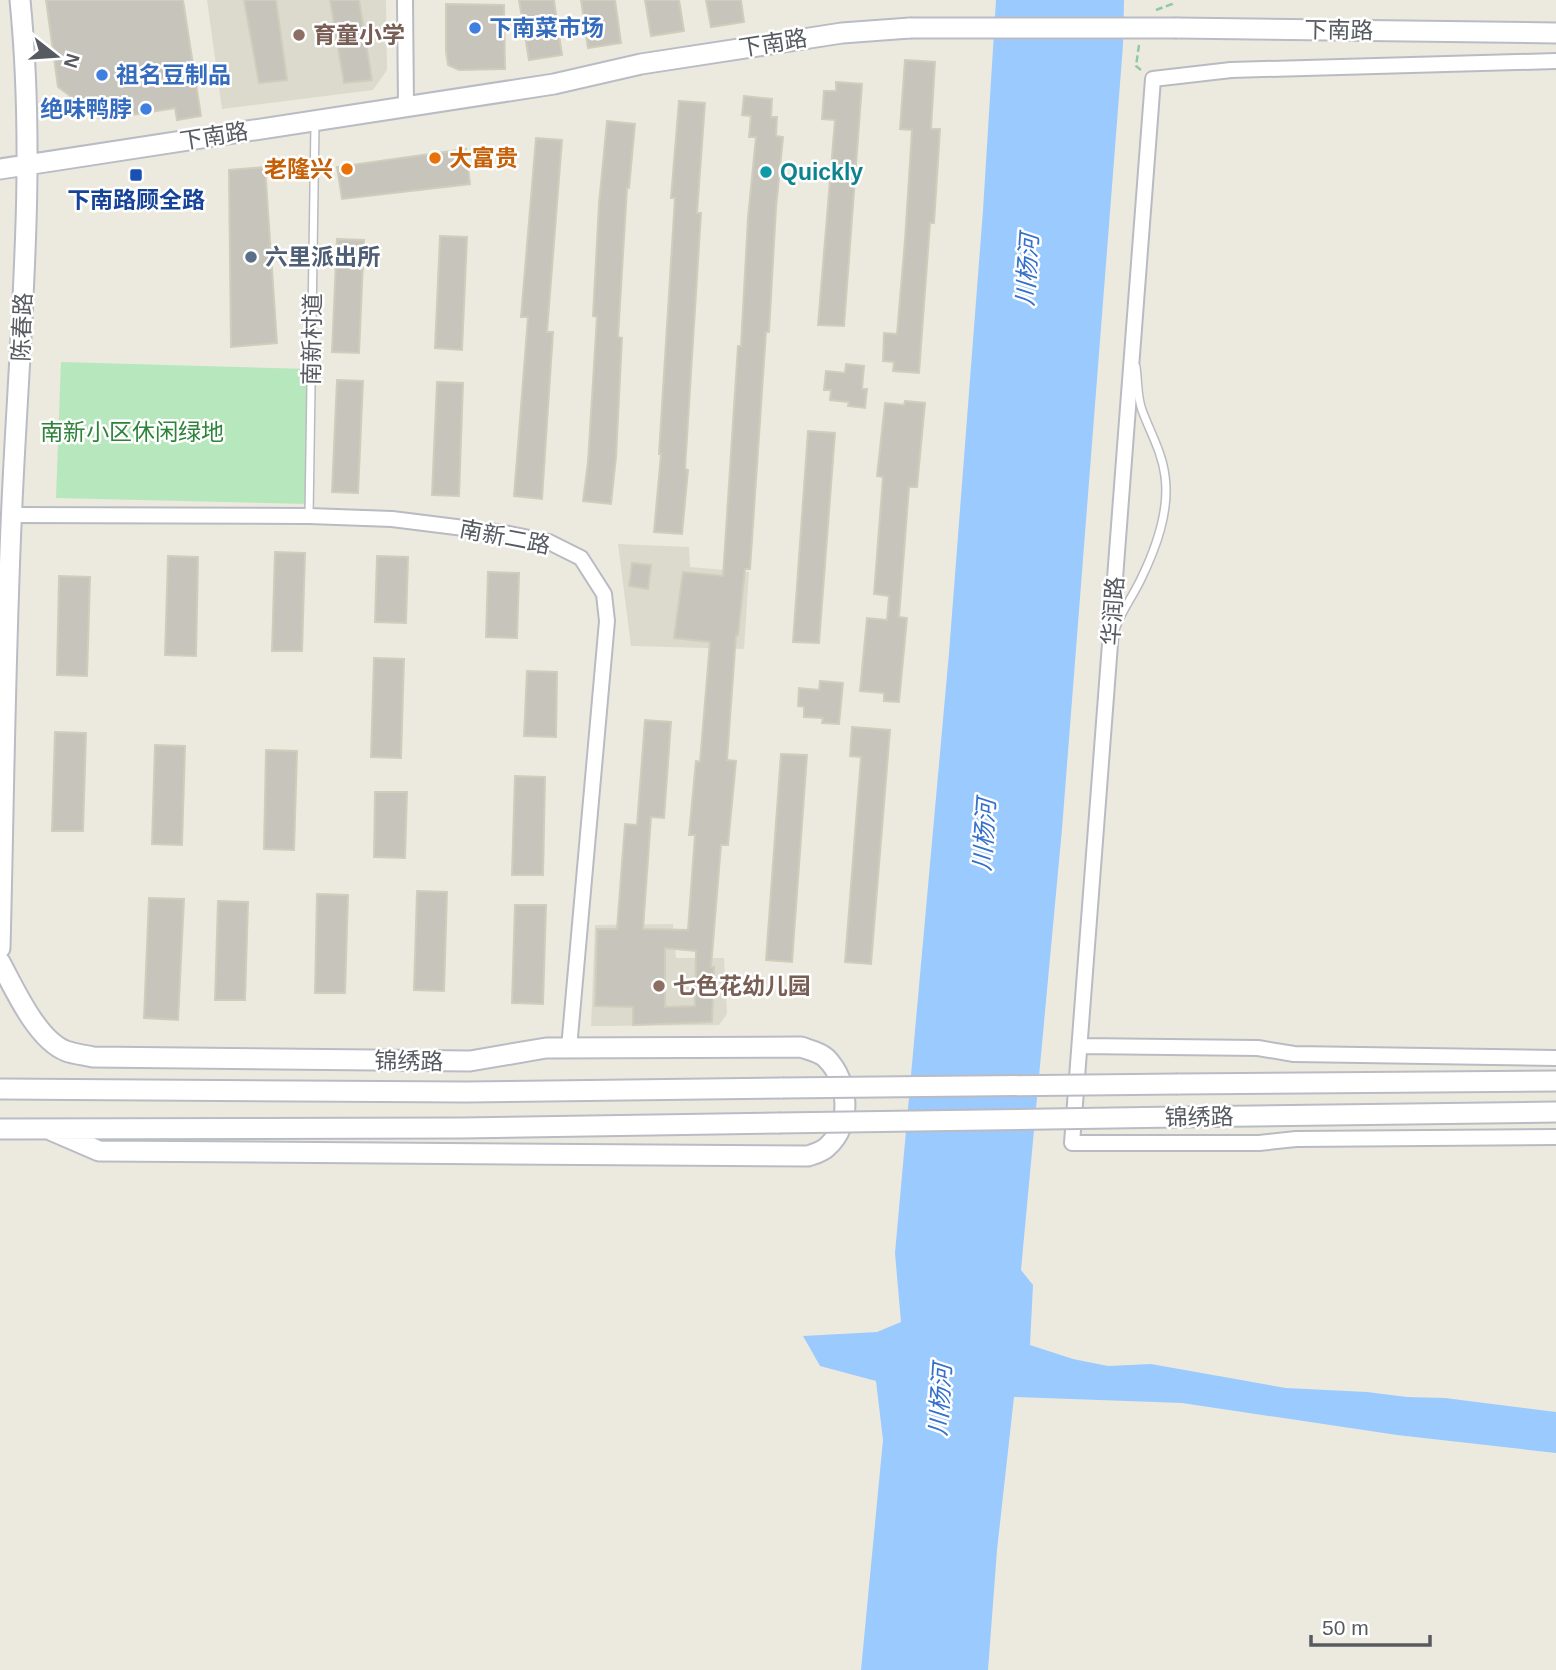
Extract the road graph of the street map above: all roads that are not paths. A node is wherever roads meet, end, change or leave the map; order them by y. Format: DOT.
graph roads {
  1 [pos="20,0"];
  2 [pos="405,0"];
  3 [pos="1556,33"];
  4 [pos="1556,61"];
  5 [pos="1153,79"];
  6 [pos="406,106"];
  7 [pos="315,120"];
  8 [pos="28,164"];
  9 [pos="0,169"];
  10 [pos="1133,342"];
  11 [pos="12,515"];
  12 [pos="309,516"];
  13 [pos="1110,644"];
  14 [pos="0,948"];
  15 [pos="0,962"];
  16 [pos="1080,1046"];
  17 [pos="569,1048"];
  18 [pos="1556,1058"];
  19 [pos="1556,1081"];
  20 [pos="0,1090"];
  21 [pos="1556,1112"];
  22 [pos="0,1129"];
  23 [pos="48,1129"];
  24 [pos="1556,1137"];
  1 -- 8 [label="main road, 陈春路"];
  2 -- 6 [label="street"];
  3 -- 6 [label="main road, 下南路, bridge"];
  4 -- 5 [label="street, 下南路"];
  5 -- 10 [label="street, 华润路"];
  6 -- 7 [label="main road, 下南路"];
  7 -- 8 [label="main road, 下南路"];
  7 -- 12 [label="lane, 南新村道"];
  8 -- 9 [label="main road, 下南路"];
  8 -- 11 [label="main road, 陈春路"];
  10 -- 13 [label="street, 华润路"];
  10 -- 13 [label="lane"];
  11 -- 12 [label="street, 南新二路"];
  11 -- 14 [label="main road, 陈春路"];
  12 -- 17 [label="street, 南新二路"];
  13 -- 16 [label="street, 华润路"];
  15 -- 17 [label="main road, 锦绣路"];
  16 -- 18 [label="street"];
  16 -- 24 [label="street, 华润路"];
  17 -- 23 [label="main road, 锦绣路"];
  19 -- 20 [label="main road, 锦绣路, bridge"];
  21 -- 23 [label="main road, 锦绣路, bridge"];
  22 -- 23 [label="main road, 锦绣路"];
}
